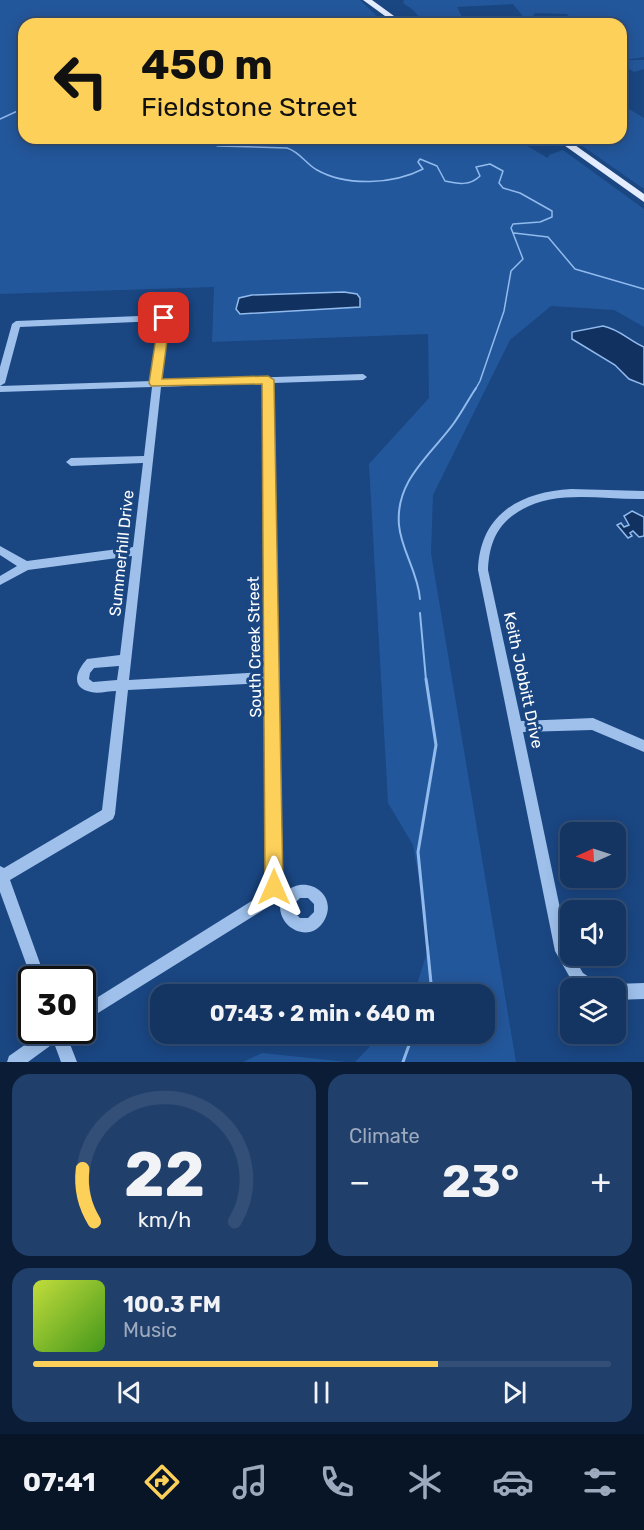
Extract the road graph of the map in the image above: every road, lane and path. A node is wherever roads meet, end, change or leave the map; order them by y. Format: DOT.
graph roads {
  1 [pos="367,0"];
  2 [pos="392,18"];
  3 [pos="567,144"];
  4 [pos="644,199"];
  5 [pos="363,376"];
  6 [pos="268,380"];
  7 [pos="0,382"];
  8 [pos="155,383"];
  9 [pos="0,389"];
  10 [pos="147,459"];
  11 [pos="71,462"];
  12 [pos="644,495"];
  13 [pos="0,550"];
  14 [pos="138,550"];
  15 [pos="26,566"];
  16 [pos="0,582"];
  17 [pos="126,660"];
  18 [pos="273,677"];
  19 [pos="123,685"];
  20 [pos="516,727"];
  21 [pos="644,746"];
  22 [pos="1,876"];
  23 [pos="271,894"];
  24 [pos="289,902"];
  25 [pos="34,966"];
  26 [pos="578,978"];
  27 [pos="644,991"];
  28 [pos="626,992"];
  29 [pos="96,1007"];
  30 [pos="40,1044"];
  31 [pos="63,1044"];
  32 [pos="15,1062"];
  33 [pos="69,1062"];
  1 -- 2 [label="main road"];
  3 -- 4 [label="main road"];
  5 -- 6 [label="street"];
  6 -- 8 [label="street"];
  6 -- 18 [label="street, South Creek Street"];
  7 -- 8 [label="street, Summerhill Drive"];
  8 -- 9 [label="street"];
  8 -- 10 [label="street, Summerhill Drive"];
  10 -- 11 [label="street"];
  10 -- 14 [label="street, Summerhill Drive"];
  12 -- 20 [label="street, Keith Jobbitt Drive"];
  13 -- 15 [label="street"];
  14 -- 15 [label="street"];
  14 -- 17 [label="street, Summerhill Drive"];
  15 -- 16 [label="street"];
  17 -- 19 [label="street, Summerhill Drive"];
  17 -- 19 [label="street"];
  18 -- 19 [label="street"];
  18 -- 23 [label="street, South Creek Street"];
  19 -- 22 [label="street, Summerhill Drive"];
  20 -- 21 [label="street"];
  20 -- 26 [label="street, Keith Jobbitt Drive"];
  22 -- 25 [label="street"];
  23 -- 24 [label="street"];
  23 -- 29 [label="street"];
  27 -- 28 [label="street"];
  30 -- 32 [label="street"];
  31 -- 33 [label="street"];
}
